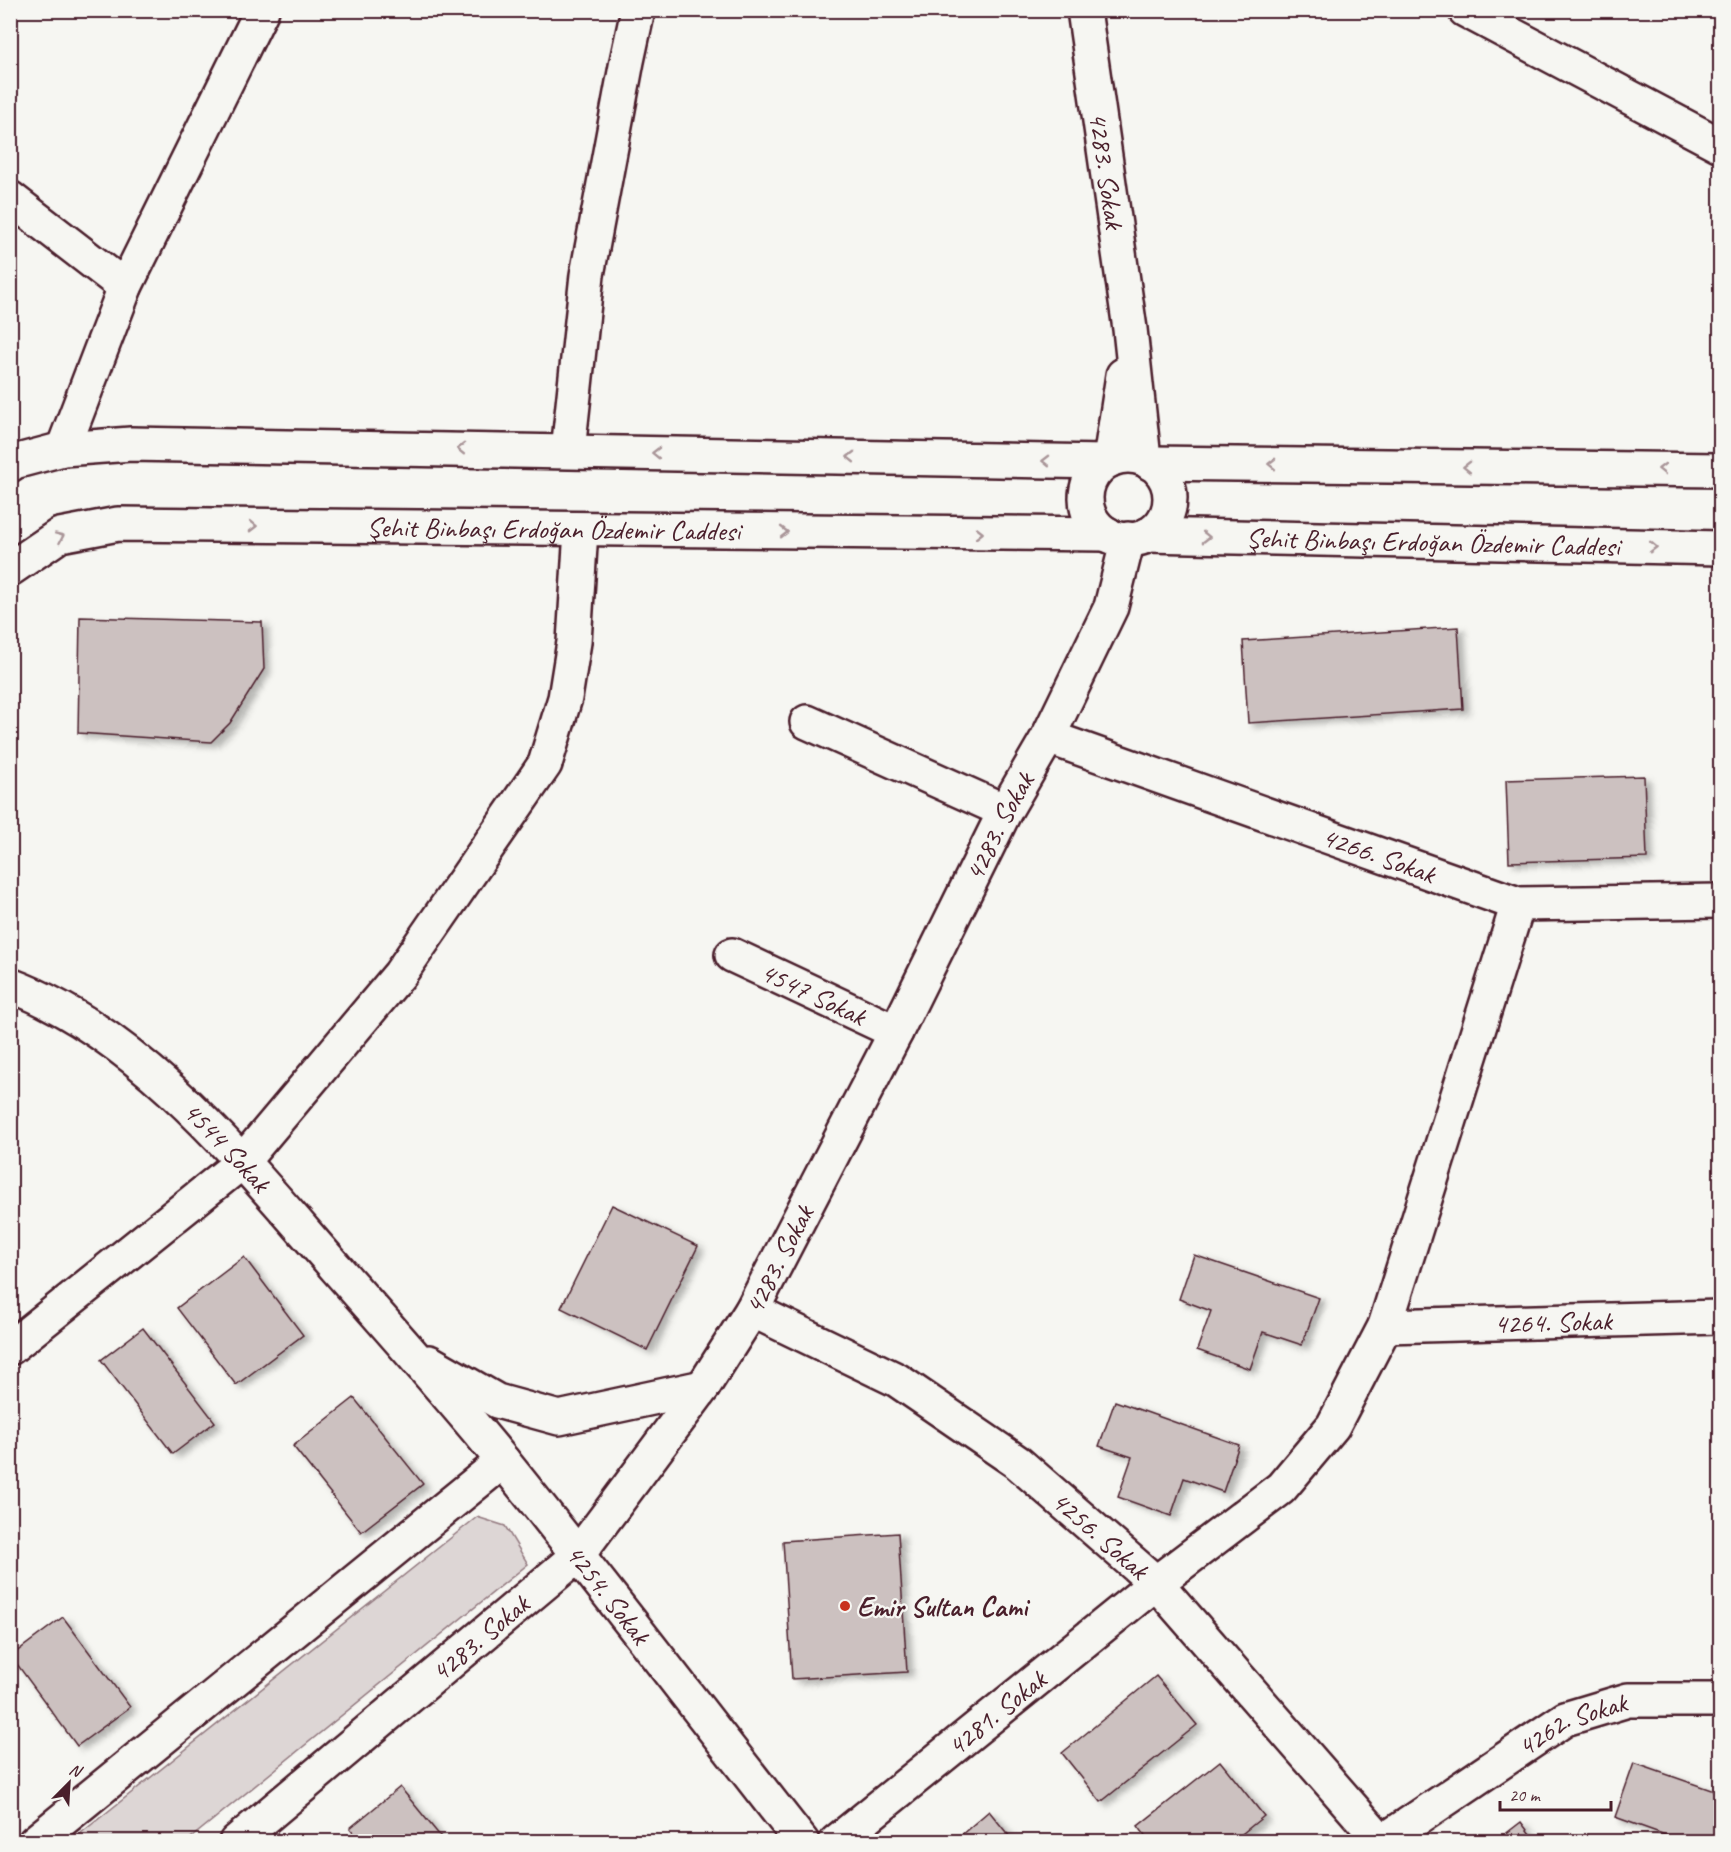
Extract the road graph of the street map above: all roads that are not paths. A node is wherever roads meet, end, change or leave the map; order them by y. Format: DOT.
graph roads {
  1 [pos="262,10"];
  2 [pos="638,10"];
  3 [pos="1084,10"];
  4 [pos="1465,10"];
  5 [pos="1720,145"];
  6 [pos="10,198"];
  7 [pos="125,287"];
  8 [pos="1130,329"];
  9 [pos="63,449"];
  10 [pos="568,451"];
  11 [pos="1107,461"];
  12 [pos="1147,461"];
  13 [pos="12,462"];
  14 [pos="1720,470"];
  15 [pos="581,530"];
  16 [pos="1127,536"];
  17 [pos="1720,548"];
  18 [pos="10,568"];
  19 [pos="807,722"];
  20 [pos="1048,737"];
  21 [pos="1005,811"];
  22 [pos="1720,901"];
  23 [pos="1518,904"];
  24 [pos="732,955"];
  25 [pos="10,985"];
  26 [pos="896,1032"];
  27 [pos="243,1162"];
  28 [pos="752,1310"];
  29 [pos="1720,1317"];
  30 [pos="1384,1326"];
  31 [pos="10,1348"];
  32 [pos="410,1351"];
  33 [pos="703,1387"];
  34 [pos="503,1461"];
  35 [pos="577,1556"];
  36 [pos="1156,1583"];
  37 [pos="1720,1700"];
  38 [pos="35,1842"];
  39 [pos="236,1842"];
  40 [pos="802,1842"];
  41 [pos="836,1842"];
  42 [pos="1382,1842"];
  1 -- 7 [label="street"];
  2 -- 10 [label="street"];
  3 -- 8 [label="street, 4283. Sokak"];
  4 -- 5 [label="street"];
  6 -- 7 [label="street"];
  7 -- 9 [label="street"];
  8 -- 11 [label="street, 4283. Sokak"];
  8 -- 12 [label="street, 4283. Sokak"];
  10 -- 9 [label="street, one-way"];
  9 -- 13 [label="street"];
  11 -- 10 [label="street, one-way"];
  11 -- 12 [label="street"];
  11 -- 16 [label="street"];
  14 -- 12 [label="street, one-way"];
  12 -- 16 [label="street"];
  15 -- 16 [label="street, Şehit Binbaşı Erdoğan Özdemir Caddesi, one-way"];
  18 -- 15 [label="street, Şehit Binbaşı Erdoğan Özdemir Caddesi, one-way"];
  15 -- 27 [label="street"];
  16 -- 17 [label="street, Şehit Binbaşı Erdoğan Özdemir Caddesi, one-way"];
  16 -- 20 [label="street, 4283. Sokak"];
  19 -- 21 [label="street"];
  20 -- 21 [label="street, 4283. Sokak"];
  20 -- 23 [label="street, 4266. Sokak"];
  21 -- 26 [label="street, 4283. Sokak"];
  22 -- 23 [label="street, 4266. Sokak"];
  23 -- 30 [label="street, 4281. Sokak"];
  24 -- 26 [label="street, 4547 Sokak"];
  25 -- 27 [label="street, 4544 Sokak"];
  26 -- 28 [label="street, 4283. Sokak"];
  27 -- 31 [label="street"];
  27 -- 32 [label="street, 4544 Sokak"];
  28 -- 33 [label="street, 4283. Sokak"];
  28 -- 36 [label="street, 4256. Sokak"];
  29 -- 30 [label="street, 4264. Sokak"];
  30 -- 36 [label="street, 4281. Sokak"];
  32 -- 33 [label="street"];
  32 -- 34 [label="street, 4254. Sokak"];
  33 -- 35 [label="street, 4283. Sokak"];
  34 -- 35 [label="street, 4254. Sokak"];
  34 -- 38 [label="street"];
  35 -- 39 [label="street, 4283. Sokak"];
  35 -- 40 [label="street, 4254. Sokak"];
  36 -- 41 [label="street, 4281. Sokak"];
  36 -- 42 [label="street, 4256. Sokak"];
  37 -- 42 [label="street, 4262. Sokak"];
}
